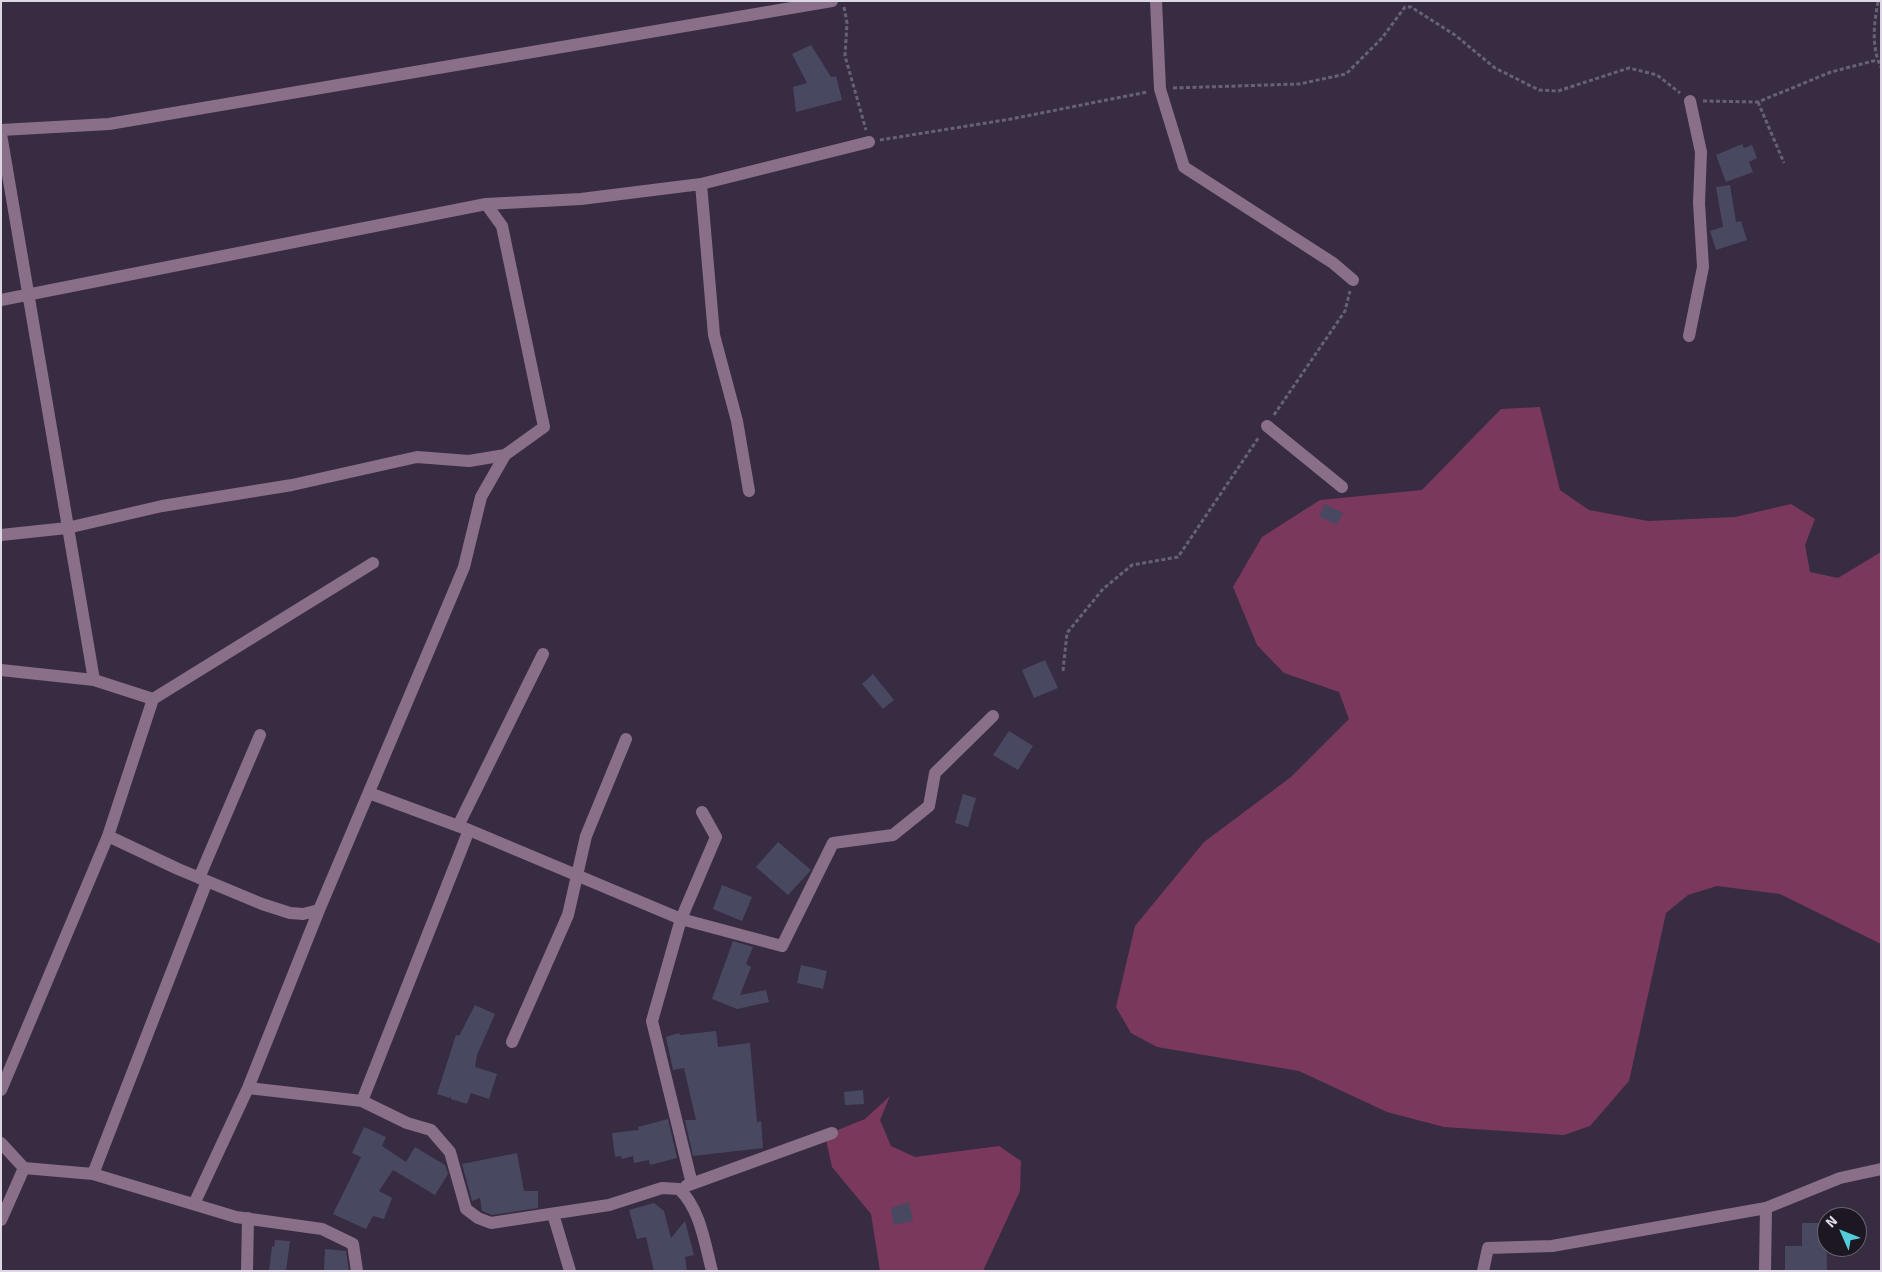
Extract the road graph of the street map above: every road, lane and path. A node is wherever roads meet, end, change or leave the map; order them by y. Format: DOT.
graph roads {
  1 [pos="832,1"];
  2 [pos="843,1"];
  3 [pos="1156,1"];
  4 [pos="1878,2"];
  5 [pos="1411,7"];
  6 [pos="1877,60"];
  7 [pos="1881,67"];
  8 [pos="1690,101"];
  9 [pos="1758,102"];
  10 [pos="1,130"];
  11 [pos="1,134"];
  12 [pos="869,142"];
  13 [pos="1784,163"];
  14 [pos="701,184"];
  15 [pos="486,204"];
  16 [pos="1353,280"];
  17 [pos="29,296"];
  18 [pos="1,300"];
  19 [pos="1689,336"];
  20 [pos="1267,426"];
  21 [pos="505,455"];
  22 [pos="1342,488"];
  23 [pos="750,491"];
  24 [pos="67,528"];
  25 [pos="1,535"];
  26 [pos="373,563"];
  27 [pos="542,654"];
  28 [pos="1,670"];
  29 [pos="1063,671"];
  30 [pos="94,680"];
  31 [pos="153,698"];
  32 [pos="993,716"];
  33 [pos="260,736"];
  34 [pos="626,739"];
  35 [pos="370,792"];
  36 [pos="702,812"];
  37 [pos="464,828"];
  38 [pos="108,836"];
  39 [pos="576,874"];
  40 [pos="203,879"];
  41 [pos="319,910"];
  42 [pos="681,919"];
  43 [pos="512,1042"];
  44 [pos="248,1088"];
  45 [pos="1,1090"];
  46 [pos="362,1100"];
  47 [pos="832,1133"];
  48 [pos="1,1143"];
  49 [pos="24,1168"];
  50 [pos="1881,1168"];
  51 [pos="94,1174"];
  52 [pos="692,1184"];
  53 [pos="679,1189"];
  54 [pos="194,1204"];
  55 [pos="1766,1208"];
  56 [pos="553,1214"];
  57 [pos="248,1218"];
  58 [pos="1,1220"];
  59 [pos="247,1271"];
  60 [pos="356,1271"];
  61 [pos="570,1271"];
  62 [pos="712,1271"];
  63 [pos="1483,1271"];
  64 [pos="1765,1271"];
  1 -- 10 [label="street"];
  2 -- 12 [label="path"];
  3 -- 16 [label="street"];
  4 -- 6 [label="path"];
  5 -- 8 [label="path"];
  6 -- 7 [label="path"];
  6 -- 9 [label="path"];
  8 -- 9 [label="path"];
  8 -- 19 [label="street"];
  9 -- 13 [label="path"];
  11 -- 17 [label="street"];
  12 -- 14 [label="street"];
  14 -- 15 [label="street"];
  14 -- 23 [label="street"];
  15 -- 17 [label="street"];
  15 -- 21 [label="street"];
  16 -- 20 [label="path"];
  17 -- 18 [label="street"];
  17 -- 24 [label="street"];
  20 -- 22 [label="street"];
  20 -- 29 [label="path"];
  21 -- 24 [label="street"];
  21 -- 35 [label="street"];
  24 -- 25 [label="street"];
  24 -- 30 [label="street"];
  26 -- 31 [label="street"];
  27 -- 37 [label="street"];
  28 -- 30 [label="street"];
  30 -- 31 [label="street"];
  31 -- 38 [label="street"];
  32 -- 42 [label="street"];
  33 -- 40 [label="street"];
  34 -- 39 [label="street"];
  35 -- 37 [label="street"];
  35 -- 41 [label="street"];
  36 -- 42 [label="street"];
  37 -- 39 [label="street"];
  37 -- 46 [label="street"];
  38 -- 40 [label="street"];
  38 -- 45 [label="street"];
  39 -- 42 [label="street"];
  39 -- 43 [label="street"];
  40 -- 41 [label="street"];
  40 -- 51 [label="street"];
  41 -- 44 [label="street"];
  42 -- 52 [label="street"];
  44 -- 46 [label="street"];
  44 -- 54 [label="street"];
  46 -- 56 [label="street"];
  47 -- 52 [label="street"];
  48 -- 49 [label="street"];
  49 -- 51 [label="street"];
  49 -- 58 [label="street"];
  50 -- 55 [label="street"];
  51 -- 54 [label="street"];
  52 -- 53 [label="street"];
  53 -- 56 [label="street"];
  53 -- 62 [label="street"];
  54 -- 57 [label="street"];
  55 -- 63 [label="street"];
  55 -- 64 [label="street"];
  56 -- 61 [label="street"];
  57 -- 59 [label="street"];
  57 -- 60 [label="street"];
}
